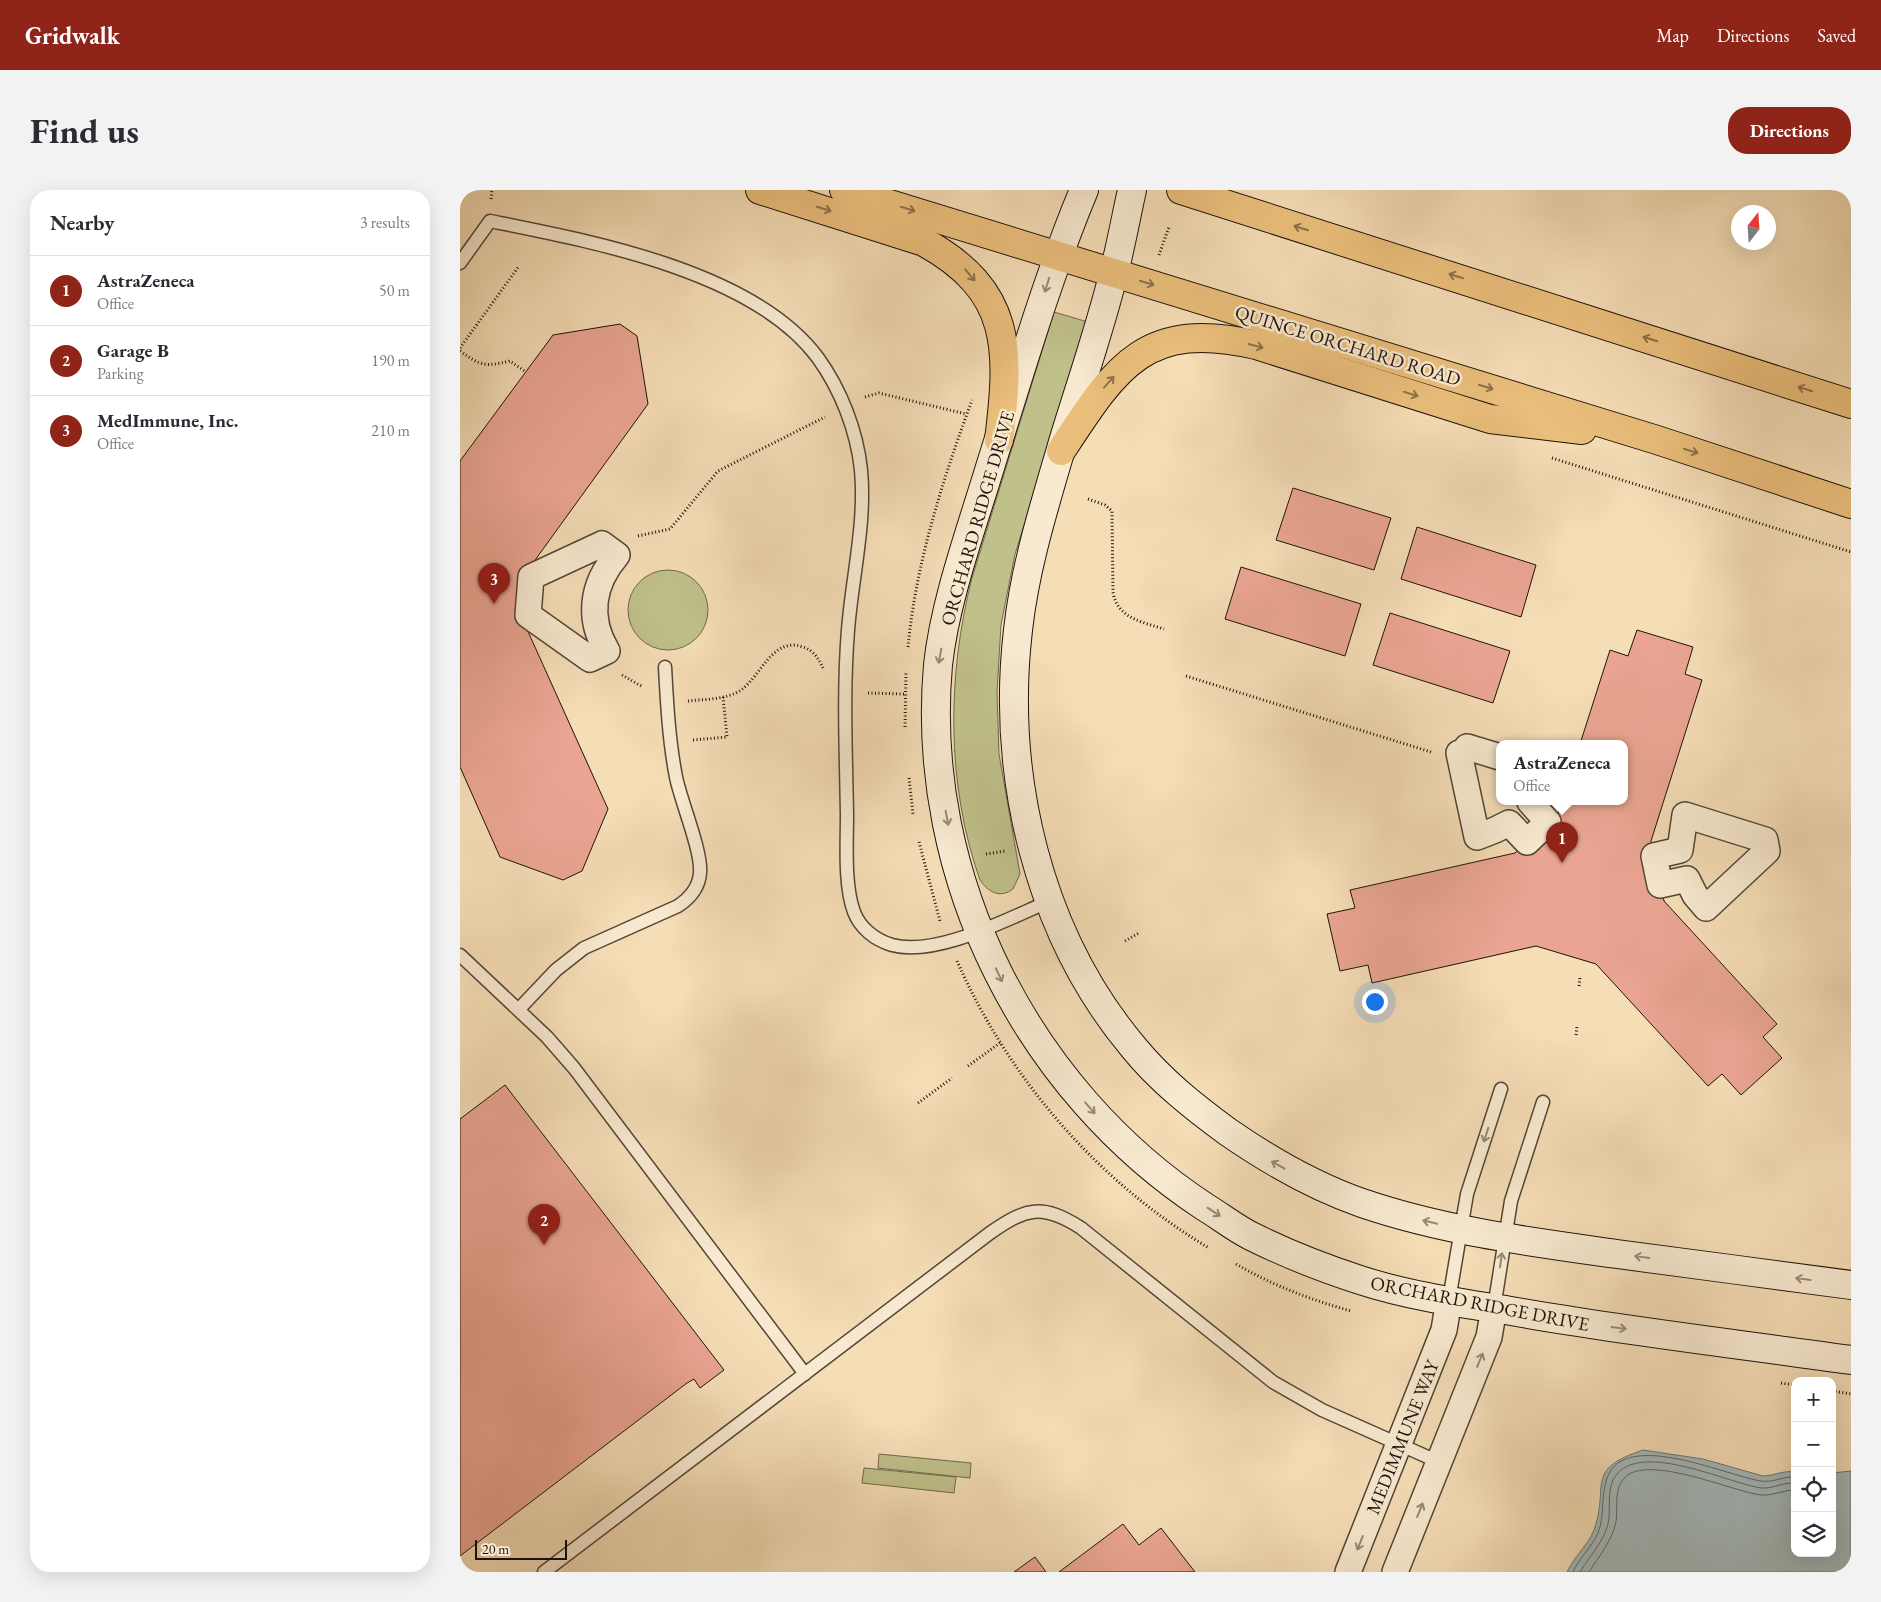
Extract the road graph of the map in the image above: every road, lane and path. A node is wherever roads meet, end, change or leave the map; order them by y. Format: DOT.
graph roads {
  1 [pos="760,190"];
  2 [pos="844,190"];
  3 [pos="1084,190"];
  4 [pos="1132,190"];
  5 [pos="1181,190"];
  6 [pos="1169,228"];
  7 [pos="1057,255"];
  8 [pos="1157,260"];
  9 [pos="460,263"];
  10 [pos="519,266"];
  11 [pos="1114,273"];
  12 [pos="460,349"];
  13 [pos="526,372"];
  14 [pos="973,396"];
  15 [pos="861,399"];
  16 [pos="1851,404"];
  17 [pos="832,413"];
  18 [pos="966,414"];
  19 [pos="999,440"];
  20 [pos="1657,440"];
  21 [pos="1061,451"];
  22 [pos="1088,499"];
  23 [pos="1851,504"];
  24 [pos="612,552"];
  25 [pos="1164,629"];
  26 [pos="908,653"];
  27 [pos="602,654"];
  28 [pos="665,667"];
  29 [pos="906,670"];
  30 [pos="825,676"];
  31 [pos="1186,676"];
  32 [pos="644,691"];
  33 [pos="862,693"];
  34 [pos="904,694"];
  35 [pos="723,697"];
  36 [pos="685,701"];
  37 [pos="905,729"];
  38 [pos="671,742"];
  39 [pos="1496,757"];
  40 [pos="1460,761"];
  41 [pos="908,774"];
  42 [pos="1533,805"];
  43 [pos="1685,815"];
  44 [pos="914,819"];
  45 [pos="918,837"];
  46 [pos="1013,849"];
  47 [pos="981,855"];
  48 [pos="1050,901"];
  49 [pos="978,930"];
  50 [pos="1139,933"];
  51 [pos="948,941"];
  52 [pos="1125,941"];
  53 [pos="460,955"];
  54 [pos="1580,978"];
  55 [pos="1579,986"];
  56 [pos="519,1009"];
  57 [pos="1577,1026"];
  58 [pos="1576,1035"];
  59 [pos="1000,1043"];
  60 [pos="968,1066"];
  61 [pos="952,1078"];
  62 [pos="1502,1089"];
  63 [pos="1542,1102"];
  64 [pos="918,1103"];
  65 [pos="1461,1229"];
  66 [pos="1505,1237"];
  67 [pos="1218,1253"];
  68 [pos="1234,1263"];
  69 [pos="1851,1285"];
  70 [pos="1448,1300"];
  71 [pos="1494,1308"];
  72 [pos="1358,1313"];
  73 [pos="1851,1360"];
  74 [pos="805,1374"];
  75 [pos="1776,1382"];
  76 [pos="1791,1384"];
  77 [pos="1836,1392"];
  78 [pos="1851,1394"];
  79 [pos="1400,1445"];
  80 [pos="1439,1462"];
  81 [pos="544,1572"];
  82 [pos="1348,1572"];
  83 [pos="1396,1572"];
  1 -- 19 [label="main road, one-way"];
  2 -- 7 [label="main road, QUINCE ORCHARD ROAD, one-way"];
  3 -- 7 [label="street, ORCHARD RIDGE DRIVE"];
  4 -- 11 [label="street"];
  16 -- 5 [label="main road, one-way"];
  6 -- 8 [label="path"];
  7 -- 11 [label="main road, QUINCE ORCHARD ROAD"];
  7 -- 19 [label="street, ORCHARD RIDGE DRIVE, one-way"];
  9 -- 51 [label="lane"];
  10 -- 12 [label="path"];
  11 -- 20 [label="main road, QUINCE ORCHARD ROAD, one-way"];
  11 -- 21 [label="street"];
  12 -- 13 [label="path"];
  14 -- 18 [label="path"];
  15 -- 18 [label="path"];
  17 -- 24 [label="path"];
  18 -- 26 [label="path"];
  19 -- 49 [label="street, ORCHARD RIDGE DRIVE, one-way"];
  21 -- 20 [label="main road, one-way"];
  20 -- 23 [label="main road, QUINCE ORCHARD ROAD, one-way"];
  21 -- 48 [label="street"];
  22 -- 25 [label="path"];
  24 -- 27 [label="street"];
  24 -- 27 [label="street"];
  27 -- 32 [label="path"];
  28 -- 38 [label="lane"];
  29 -- 34 [label="path"];
  30 -- 35 [label="path"];
  31 -- 40 [label="path"];
  33 -- 34 [label="path"];
  34 -- 37 [label="path"];
  35 -- 36 [label="path"];
  35 -- 38 [label="path"];
  38 -- 56 [label="lane"];
  39 -- 40 [label="street"];
  40 -- 42 [label="street"];
  41 -- 44 [label="path"];
  43 -- 43 [label="street"];
  45 -- 51 [label="path"];
  46 -- 47 [label="path"];
  48 -- 49 [label="lane"];
  65 -- 48 [label="street, one-way"];
  49 -- 51 [label="lane"];
  49 -- 70 [label="street, ORCHARD RIDGE DRIVE, one-way"];
  50 -- 52 [label="path"];
  51 -- 59 [label="path"];
  53 -- 56 [label="lane"];
  54 -- 55 [label="path"];
  56 -- 74 [label="lane"];
  57 -- 58 [label="path"];
  59 -- 60 [label="path"];
  59 -- 67 [label="path"];
  61 -- 64 [label="path"];
  62 -- 65 [label="lane, one-way"];
  63 -- 66 [label="lane"];
  65 -- 66 [label="street"];
  65 -- 70 [label="lane"];
  69 -- 66 [label="street, one-way"];
  71 -- 66 [label="lane, one-way"];
  68 -- 72 [label="path"];
  70 -- 71 [label="street, ORCHARD RIDGE DRIVE"];
  70 -- 79 [label="street, MEDIMMUNE WAY"];
  71 -- 73 [label="street, ORCHARD RIDGE DRIVE, one-way"];
  80 -- 71 [label="street, one-way"];
  74 -- 79 [label="lane"];
  74 -- 81 [label="lane"];
  75 -- 76 [label="path"];
  77 -- 78 [label="path"];
  79 -- 80 [label="lane"];
  79 -- 82 [label="street, MEDIMMUNE WAY, one-way"];
  83 -- 80 [label="street, one-way"];
}
